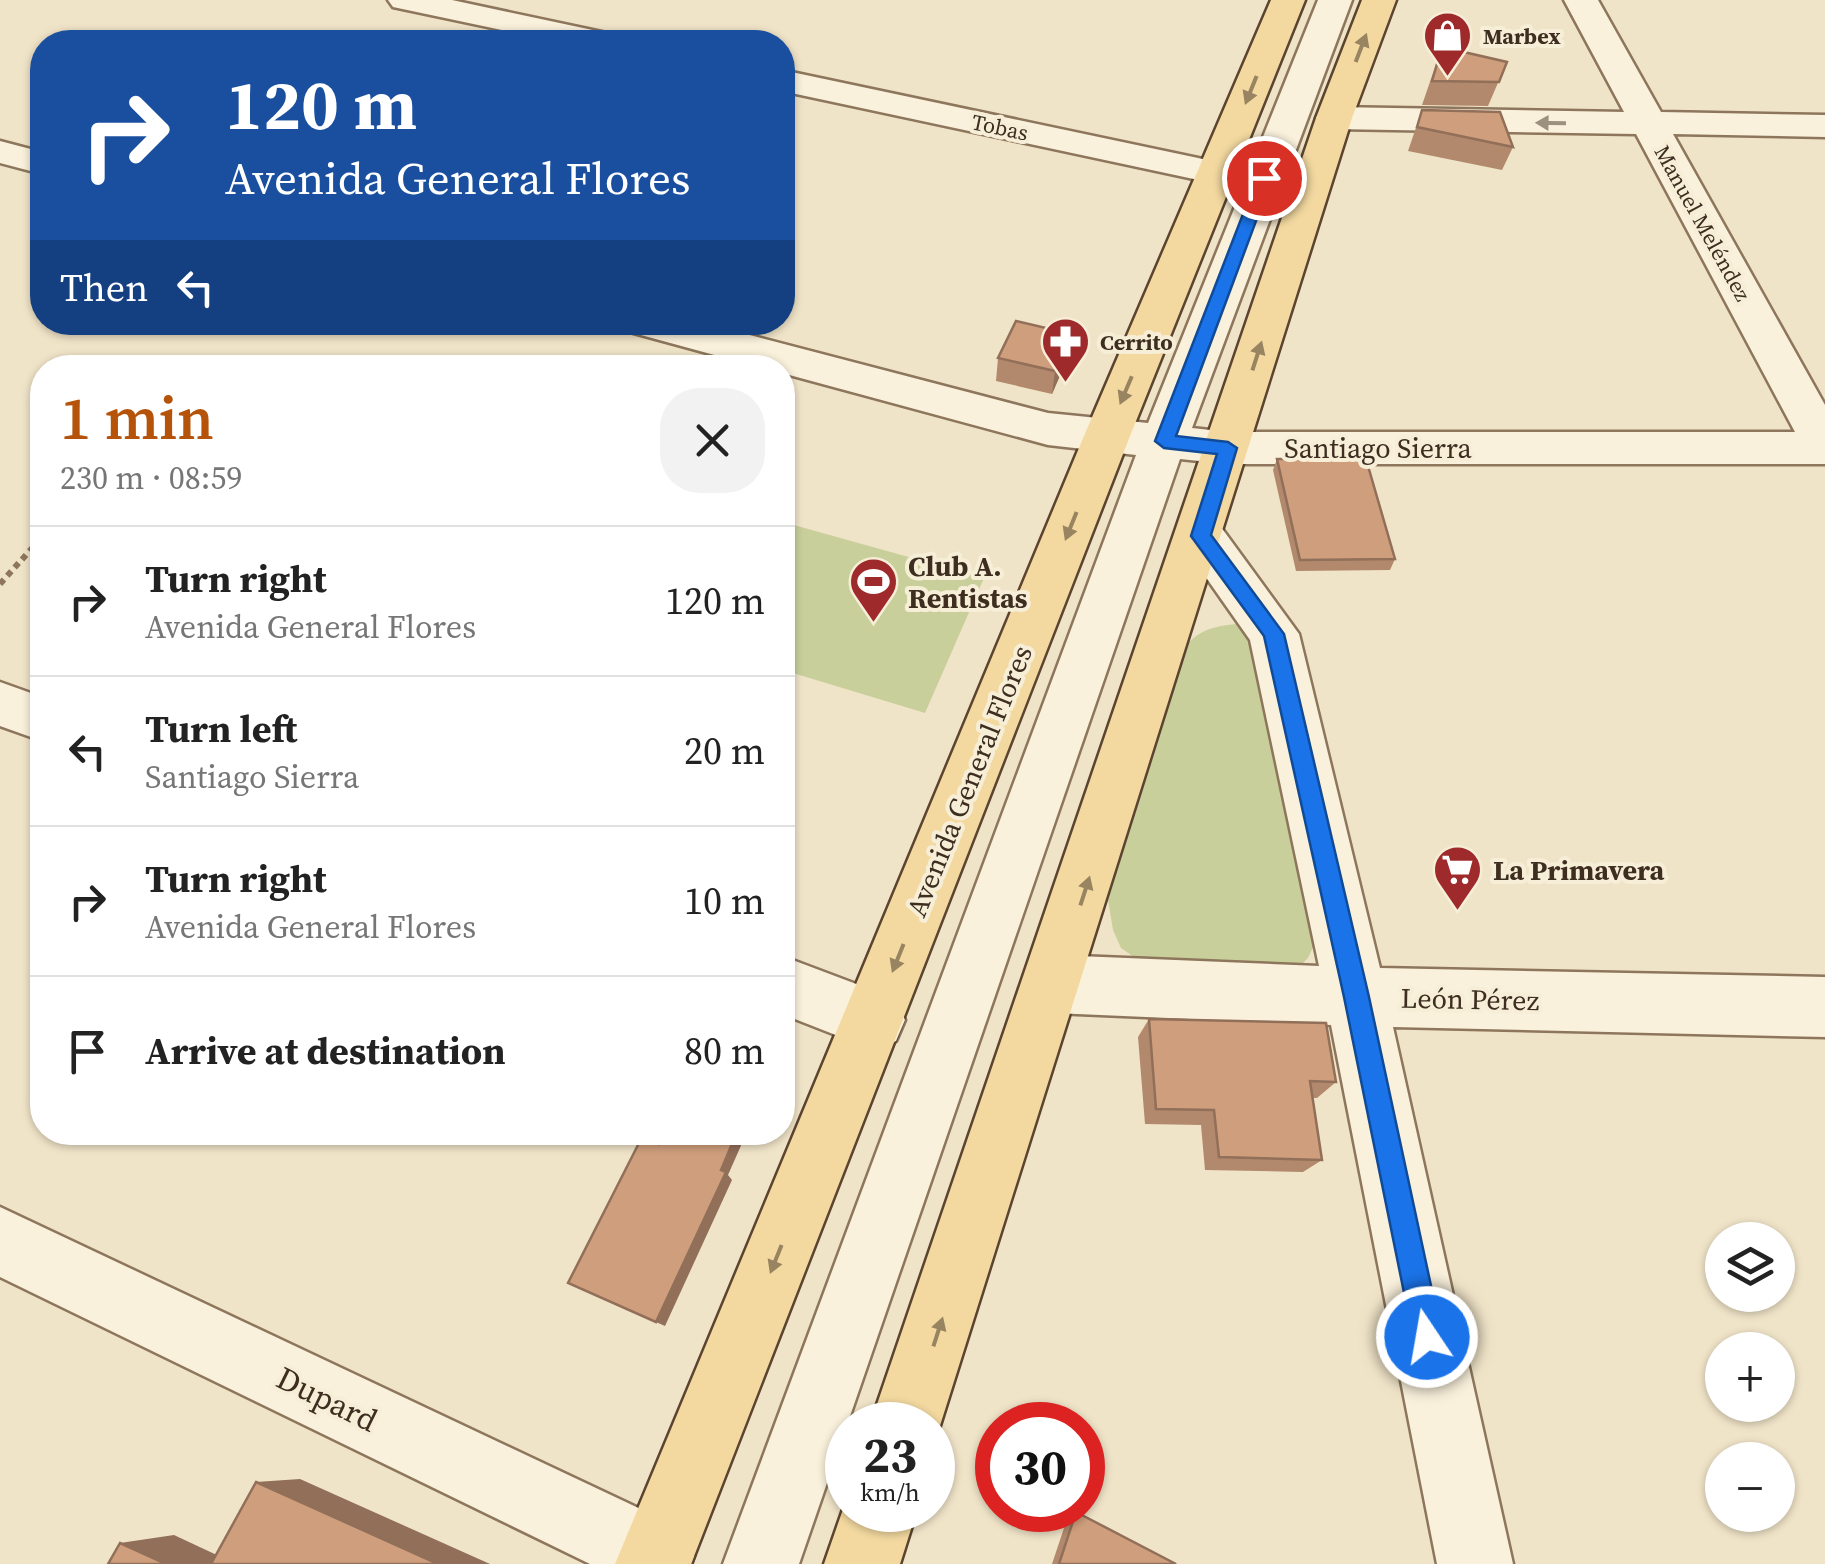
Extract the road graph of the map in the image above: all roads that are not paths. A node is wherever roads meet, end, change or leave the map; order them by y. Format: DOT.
graph roads {
  1 [pos="404,0"];
  2 [pos="1288,0"];
  3 [pos="1335,0"];
  4 [pos="1379,0"];
  5 [pos="1581,0"];
  6 [pos="547,30"];
  7 [pos="795,83"];
  8 [pos="1334,118"];
  9 [pos="1649,125"];
  10 [pos="1825,126"];
  11 [pos="0,152"];
  12 [pos="30,160"];
  13 [pos="1217,173"];
  14 [pos="694,335"];
  15 [pos="769,355"];
  16 [pos="795,362"];
  17 [pos="1136,438"];
  18 [pos="1825,447"];
  19 [pos="1228,448"];
  20 [pos="1201,536"];
  21 [pos="0,704"];
  22 [pos="30,715"];
  23 [pos="1054,984"];
  24 [pos="795,990"];
  25 [pos="1356,997"];
  26 [pos="1825,1007"];
  27 [pos="874,1020"];
  28 [pos="0,1241"];
  29 [pos="916,1402"];
  30 [pos="857,1532"];
  31 [pos="871,1532"];
  32 [pos="654,1560"];
  33 [pos="761,1564"];
  34 [pos="827,1564"];
  35 [pos="862,1564"];
  36 [pos="1475,1564"];
  1 -- 6 [label="street"];
  2 -- 13 [label="main road, Avenida General Flores, one-way"];
  3 -- 17 [label="street, Avenida General Flores"];
  8 -- 4 [label="main road, one-way"];
  5 -- 9 [label="street, Manuel Meléndez"];
  7 -- 13 [label="street, Tobas"];
  9 -- 8 [label="street, one-way"];
  19 -- 8 [label="main road, one-way"];
  9 -- 10 [label="street"];
  9 -- 18 [label="street, Manuel Meléndez"];
  11 -- 12 [label="street"];
  13 -- 17 [label="main road, Avenida General Flores, one-way"];
  14 -- 15 [label="street, Santiago Sierra"];
  16 -- 17 [label="street, Santiago Sierra"];
  17 -- 19 [label="street, Santiago Sierra"];
  17 -- 27 [label="main road, Avenida General Flores, one-way"];
  17 -- 33 [label="street, Avenida General Flores"];
  18 -- 19 [label="street, Santiago Sierra"];
  19 -- 20 [label="main road"];
  23 -- 20 [label="main road, one-way"];
  20 -- 25 [label="street"];
  21 -- 22 [label="street"];
  23 -- 25 [label="street, León Pérez"];
  29 -- 23 [label="main road, one-way"];
  24 -- 27 [label="street"];
  25 -- 26 [label="street, León Pérez"];
  25 -- 36 [label="street"];
  27 -- 32 [label="main road, Avenida General Flores, one-way"];
  28 -- 32 [label="street, Dupard"];
  30 -- 34 [label="street"];
  31 -- 35 [label="main road"];
}
